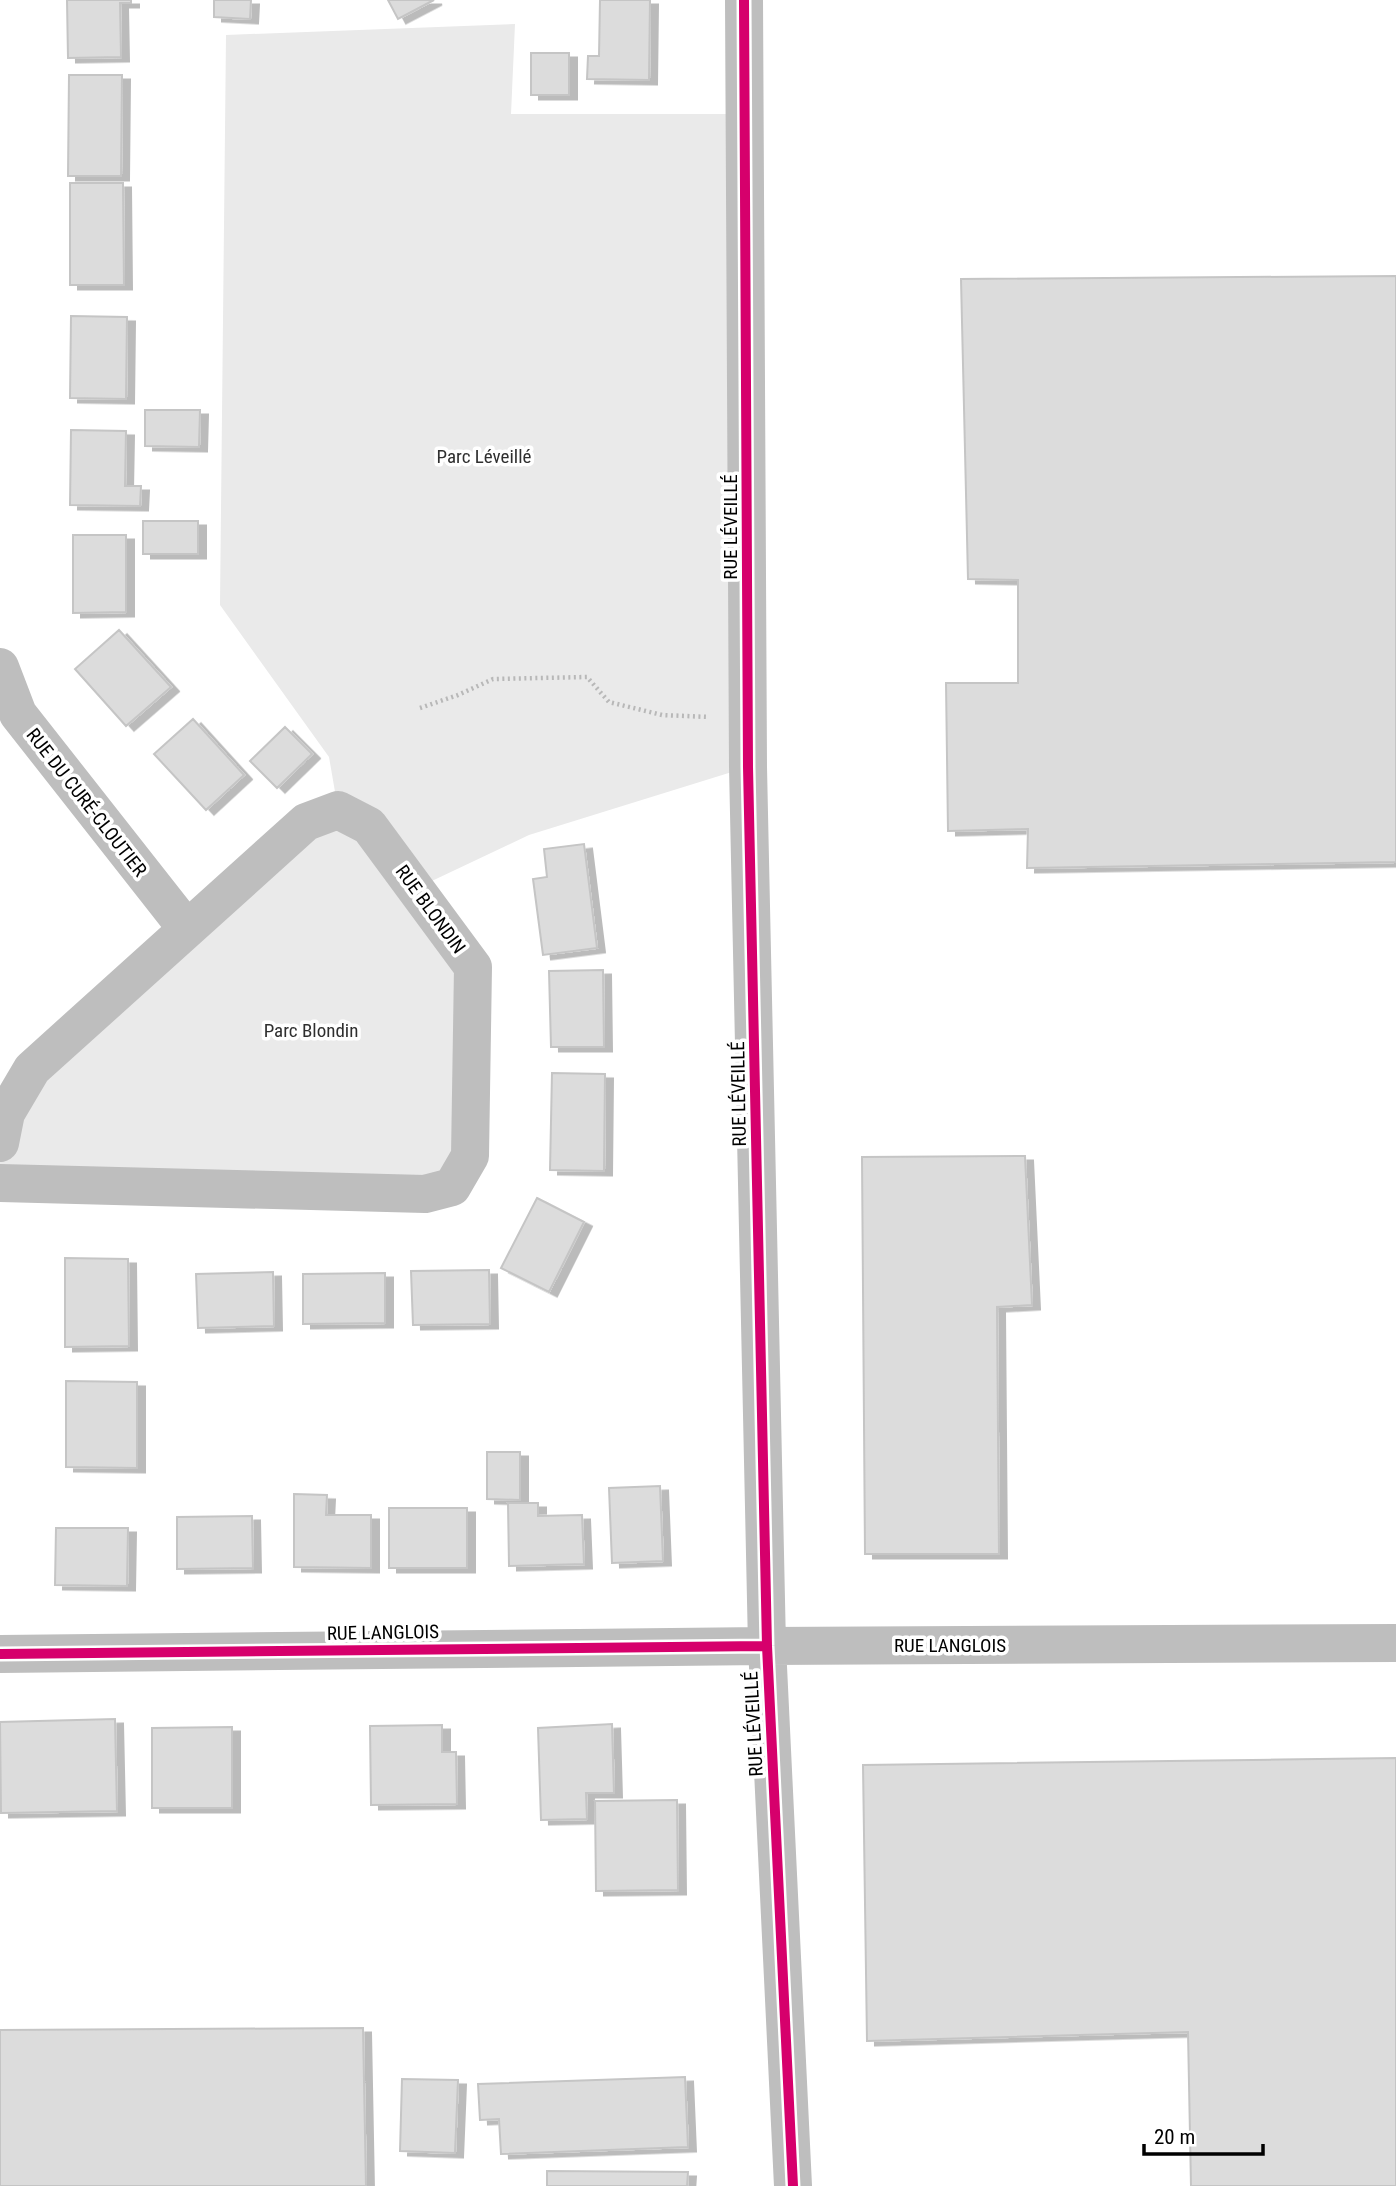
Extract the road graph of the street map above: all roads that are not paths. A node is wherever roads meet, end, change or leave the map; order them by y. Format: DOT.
graph roads {
  1 [pos="744,0"];
  2 [pos="0,667"];
  3 [pos="187,929"];
  4 [pos="0,1143"];
  5 [pos="0,1183"];
  6 [pos="1396,1643"];
  7 [pos="767,1646"];
  8 [pos="0,1654"];
  9 [pos="793,2186"];
  1 -- 7 [label="street, RUE LÉVEILLÉ"];
  2 -- 3 [label="street, RUE DU CURÉ-CLOUTIER"];
  3 -- 4 [label="street, RUE BLONDIN"];
  3 -- 5 [label="street, RUE BLONDIN"];
  6 -- 7 [label="street, RUE LANGLOIS"];
  7 -- 8 [label="street, RUE LANGLOIS"];
  7 -- 9 [label="street, RUE LÉVEILLÉ"];
}
